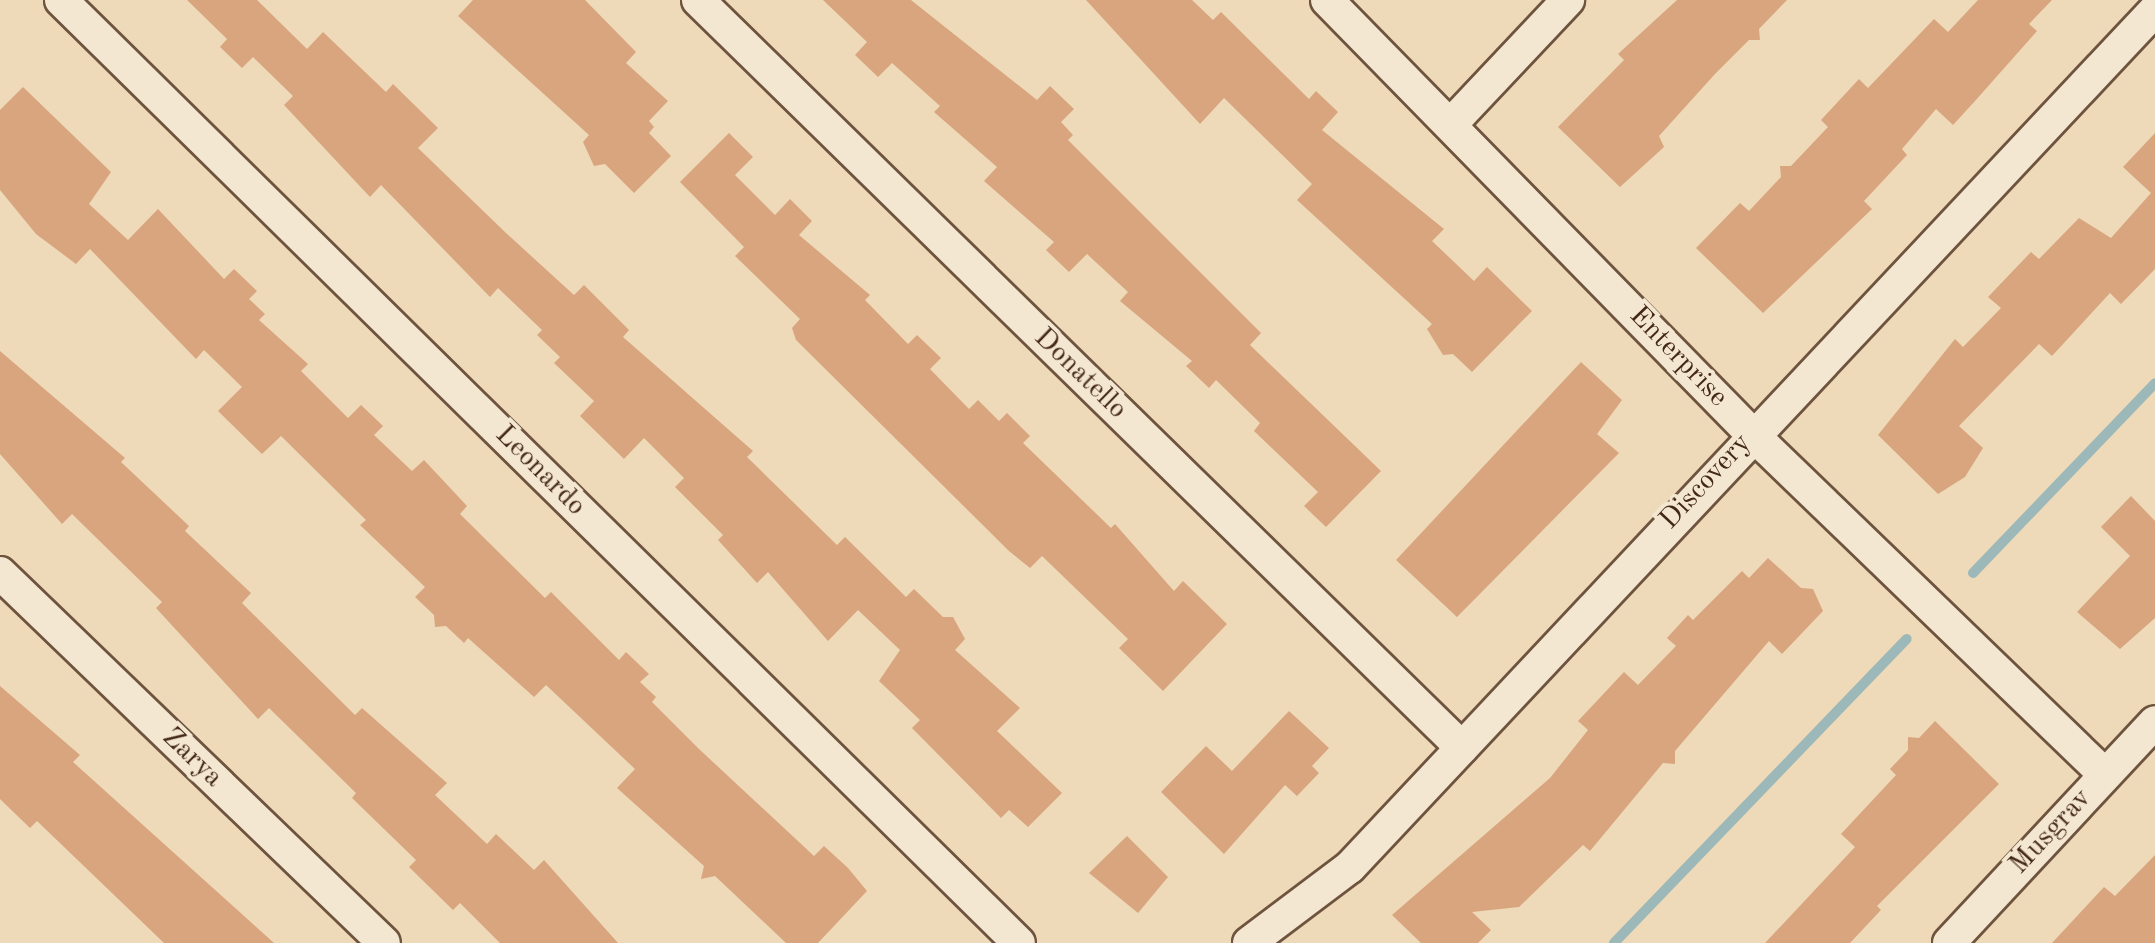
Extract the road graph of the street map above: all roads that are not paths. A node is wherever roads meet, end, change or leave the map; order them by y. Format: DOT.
graph roads {
  1 [pos="61,0"];
  2 [pos="698,0"];
  3 [pos="1327,0"];
  4 [pos="1568,0"];
  5 [pos="2155,10"];
  6 [pos="1453,122"];
  7 [pos="1751,433"];
  8 [pos="0,573"];
  9 [pos="2155,722"];
  10 [pos="1462,748"];
  11 [pos="2104,774"];
  12 [pos="384,943"];
  13 [pos="1019,943"];
  14 [pos="1249,943"];
  15 [pos="1949,943"];
  1 -- 13 [label="street, Leonardo"];
  2 -- 10 [label="street, Donatello"];
  3 -- 6 [label="street, Enterprise"];
  4 -- 6 [label="street"];
  5 -- 7 [label="street, Discovery"];
  6 -- 7 [label="street, Enterprise"];
  7 -- 10 [label="street, Discovery"];
  7 -- 11 [label="street, Enterprise"];
  8 -- 12 [label="street, Zarya"];
  9 -- 11 [label="street, Musgrav"];
  10 -- 14 [label="street, Discovery"];
  11 -- 15 [label="street, Musgrav"];
}
